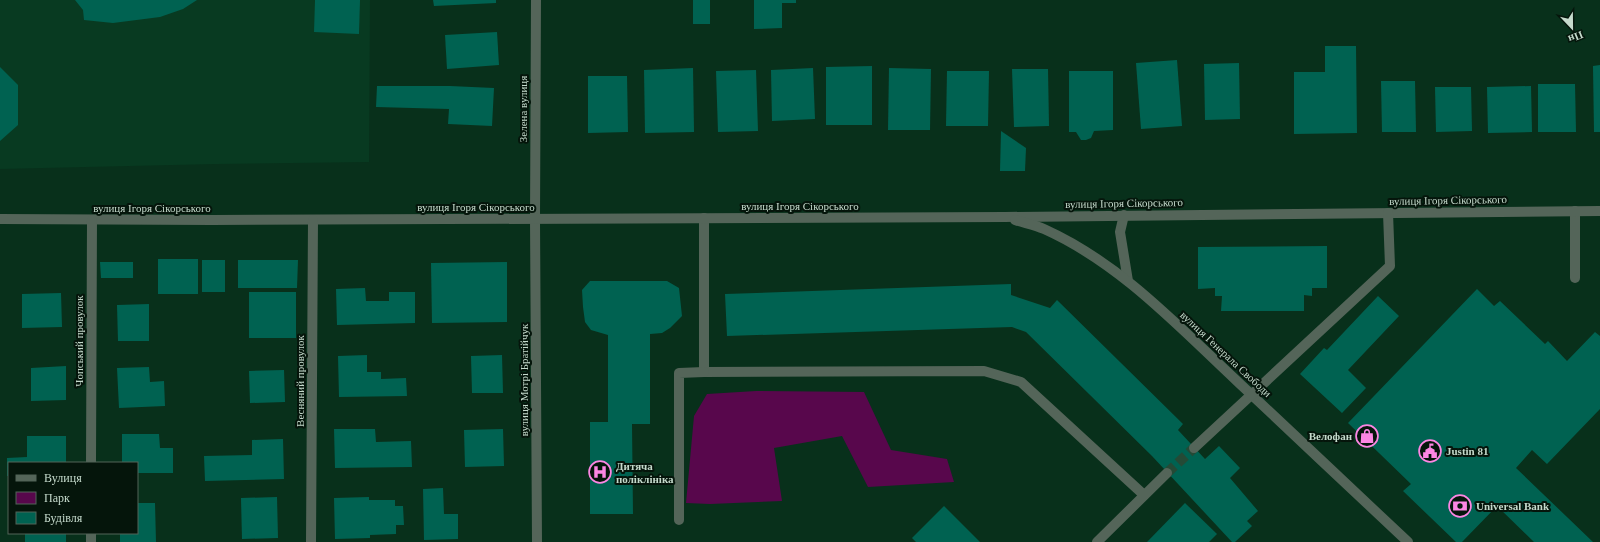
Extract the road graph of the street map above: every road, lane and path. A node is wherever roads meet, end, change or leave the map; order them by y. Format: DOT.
graph roads {
  1 [pos="536,0"];
  2 [pos="1575,211"];
  3 [pos="1600,211"];
  4 [pos="1388,213"];
  5 [pos="1124,216"];
  6 [pos="1005,217"];
  7 [pos="704,218"];
  8 [pos="0,219"];
  9 [pos="535,219"];
  10 [pos="92,220"];
  11 [pos="313,220"];
  12 [pos="1576,278"];
  13 [pos="1128,281"];
  14 [pos="704,372"];
  15 [pos="1251,394"];
  16 [pos="1194,448"];
  17 [pos="91,462"];
  18 [pos="1168,473"];
  19 [pos="1144,495"];
  20 [pos="679,520"];
  21 [pos="311,542"];
  22 [pos="537,542"];
  23 [pos="1097,542"];
  24 [pos="1408,542"];
  1 -- 9 [label="street, Зелена вулиця"];
  2 -- 3 [label="street, вулиця Ігоря Сікорського"];
  2 -- 4 [label="street, вулиця Ігоря Сікорського"];
  2 -- 12 [label="street"];
  4 -- 5 [label="street, вулиця Ігоря Сікорського"];
  4 -- 15 [label="street"];
  5 -- 6 [label="street, вулиця Ігоря Сікорського"];
  5 -- 13 [label="street"];
  6 -- 7 [label="street, вулиця Ігоря Сікорського"];
  6 -- 13 [label="street, вулиця Генерала Свободи"];
  7 -- 9 [label="street, вулиця Ігоря Сікорського"];
  7 -- 14 [label="street"];
  8 -- 10 [label="street, вулиця Ігоря Сікорського"];
  9 -- 11 [label="street, вулиця Ігоря Сікорського"];
  9 -- 22 [label="street, вулиця Мотрі Братійчук"];
  10 -- 11 [label="street, вулиця Ігоря Сікорського"];
  10 -- 17 [label="street, Чопський провулок"];
  11 -- 21 [label="street, Весняний провулок"];
  13 -- 15 [label="street, вулиця Генерала Свободи"];
  14 -- 19 [label="street"];
  14 -- 20 [label="street"];
  15 -- 16 [label="street"];
  15 -- 24 [label="street, вулиця Генерала Свободи"];
  18 -- 19 [label="street"];
  19 -- 23 [label="street"];
}
